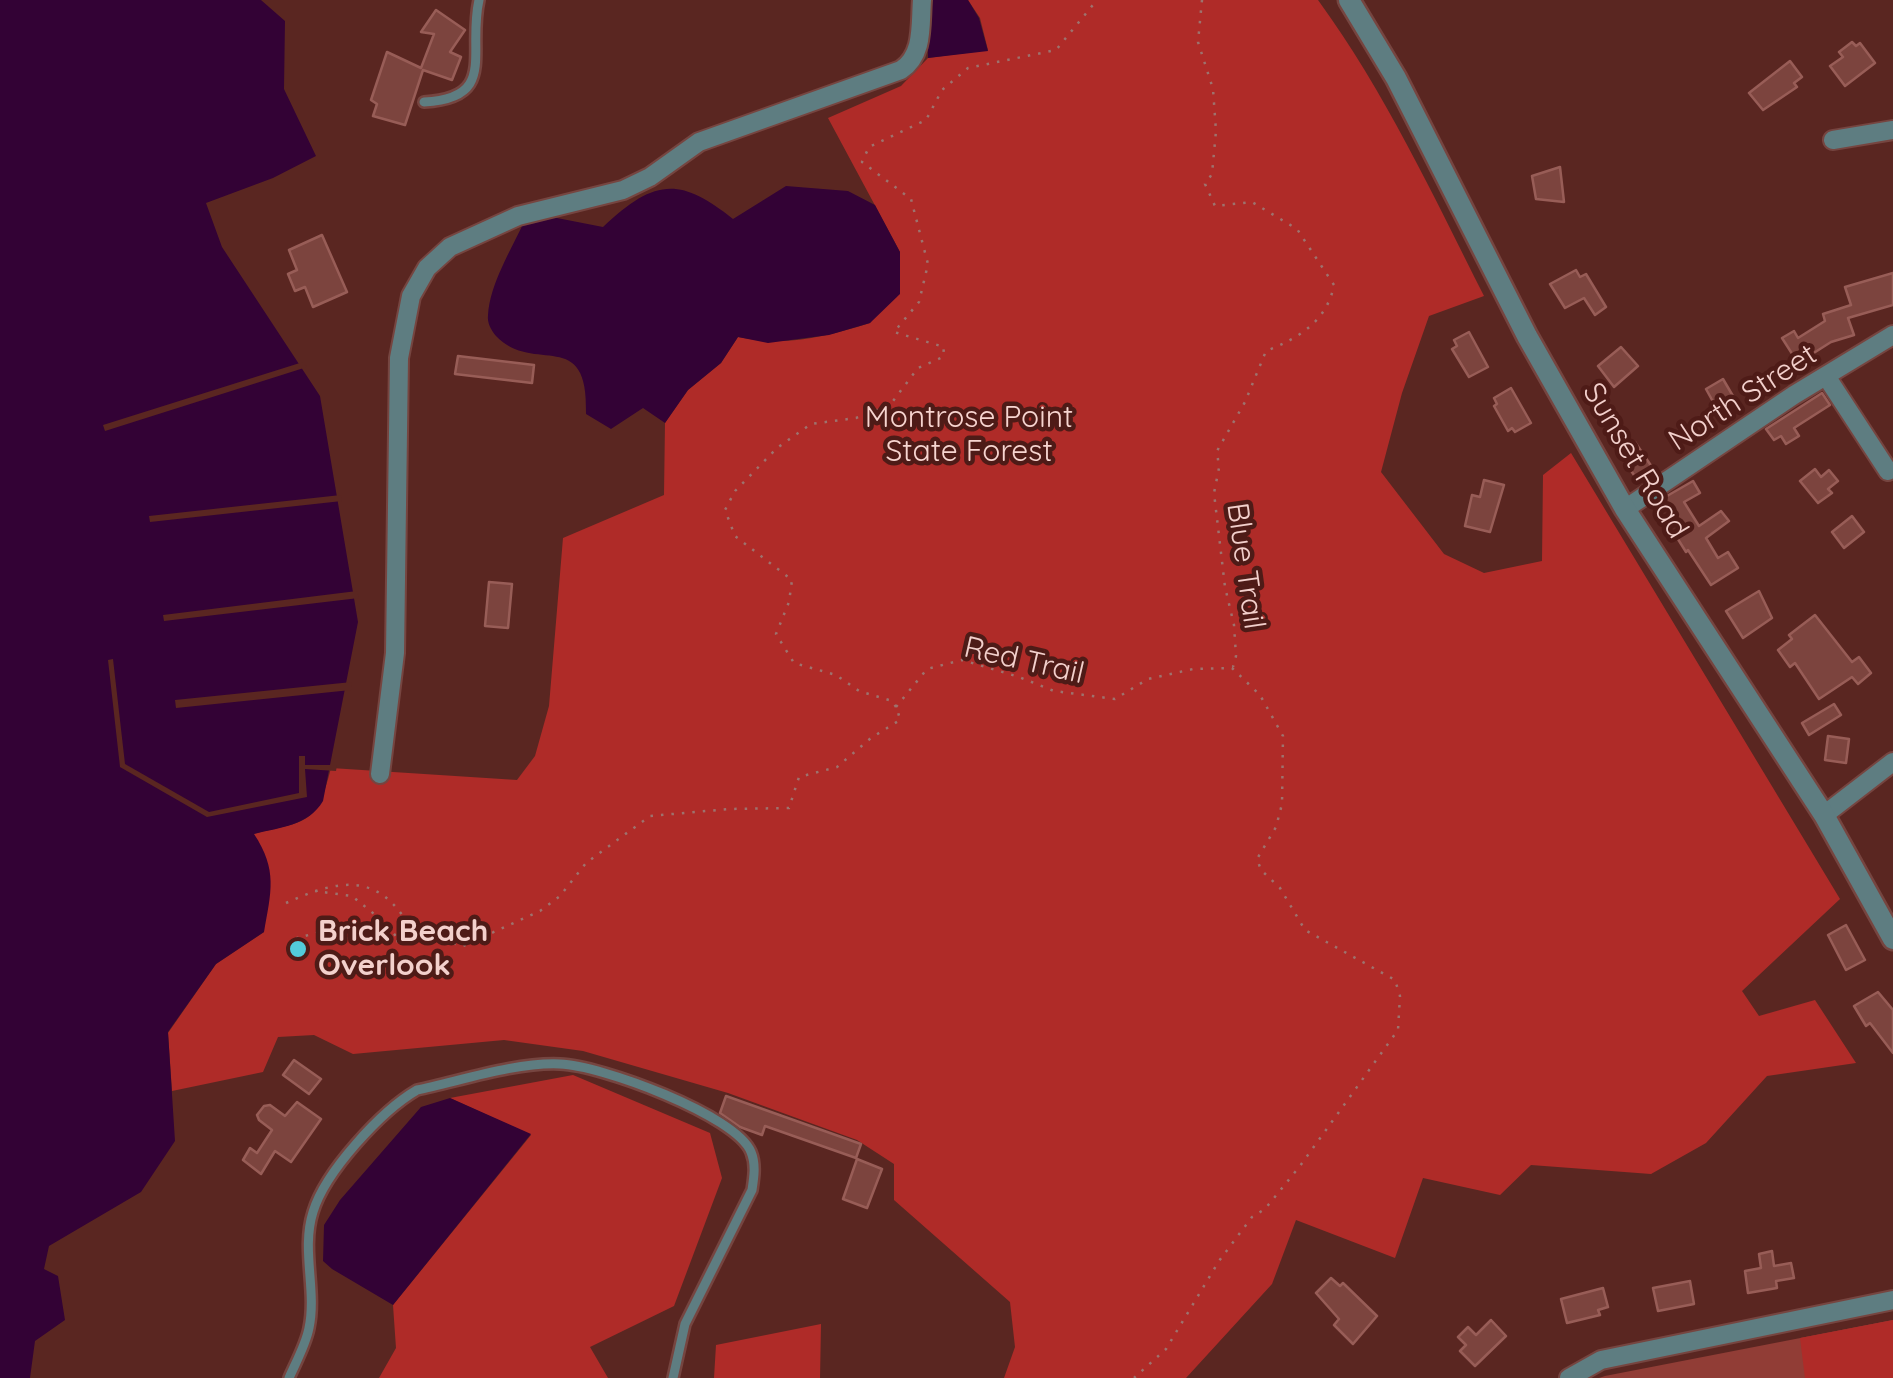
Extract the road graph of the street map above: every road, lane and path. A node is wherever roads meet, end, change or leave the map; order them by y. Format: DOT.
graph roads {
  1 [pos="479,0"];
  2 [pos="922,0"];
  3 [pos="1097,0"];
  4 [pos="1202,0"];
  5 [pos="1348,0"];
  6 [pos="424,102"];
  7 [pos="1893,130"];
  8 [pos="1833,140"];
  9 [pos="1893,335"];
  10 [pos="1826,376"];
  11 [pos="1888,472"];
  12 [pos="1624,509"];
  13 [pos="1232,668"];
  14 [pos="896,707"];
  15 [pos="1893,762"];
  16 [pos="380,774"];
  17 [pos="1824,815"];
  18 [pos="314,891"];
  19 [pos="286,903"];
  20 [pos="1893,939"];
  21 [pos="303,944"];
  22 [pos="1893,1300"];
  23 [pos="289,1378"];
  24 [pos="673,1378"];
  25 [pos="1134,1378"];
  26 [pos="1569,1378"];
  1 -- 6 [label="lane"];
  2 -- 16 [label="street"];
  3 -- 14 [label="path"];
  4 -- 13 [label="path, Blue Trail"];
  5 -- 12 [label="street, Sunset Road"];
  7 -- 8 [label="street"];
  9 -- 10 [label="street, North Street"];
  10 -- 11 [label="street"];
  10 -- 12 [label="street, North Street"];
  12 -- 17 [label="street, Sunset Road"];
  13 -- 14 [label="path, Red Trail"];
  13 -- 25 [label="path"];
  14 -- 18 [label="path, Red Trail"];
  15 -- 17 [label="street"];
  17 -- 20 [label="street, Sunset Road"];
  18 -- 19 [label="path"];
  18 -- 21 [label="path"];
  22 -- 26 [label="street"];
  23 -- 24 [label="lane"];
}
